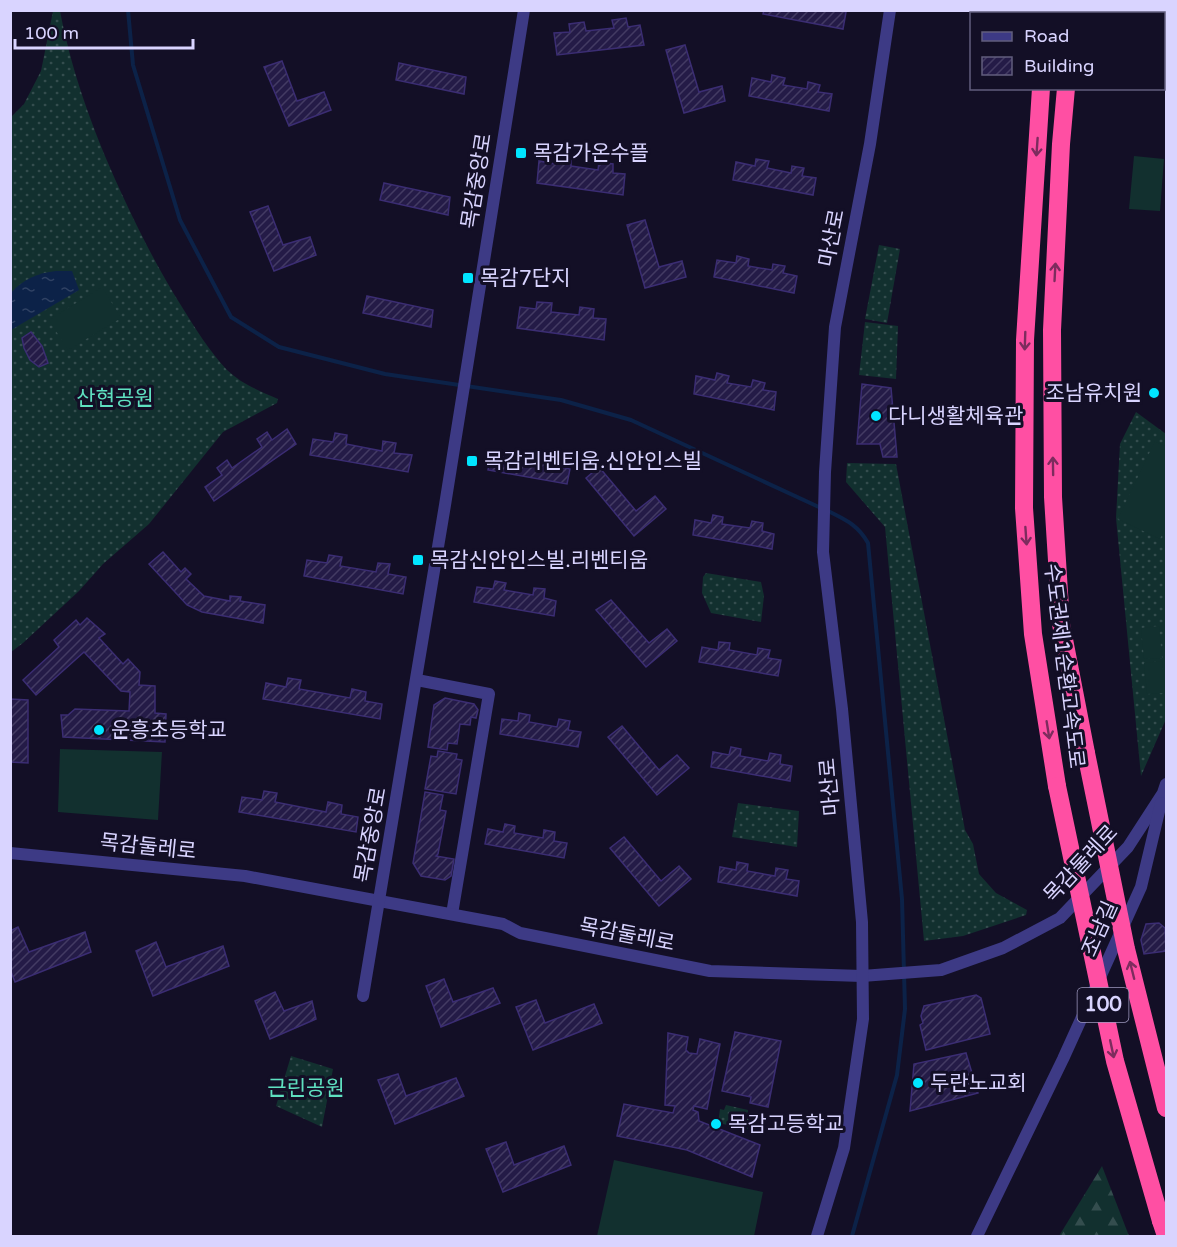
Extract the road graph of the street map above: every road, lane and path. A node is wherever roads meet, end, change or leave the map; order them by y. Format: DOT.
graph roads {
  1 [pos="525,10"];
  2 [pos="890,10"];
  3 [pos="1041,90"];
  4 [pos="1066,90"];
  5 [pos="417,680"];
  6 [pos="1165,788"];
  7 [pos="10,853"];
  8 [pos="379,901"];
  9 [pos="452,914"];
  10 [pos="862,976"];
  11 [pos="363,996"];
  12 [pos="1167,1108"];
  13 [pos="1164,1229"];
  14 [pos="817,1236"];
  15 [pos="977,1236"];
  1 -- 5 [label="street, 목감중앙로"];
  2 -- 10 [label="street, 마산로"];
  3 -- 13 [label="highway, 수도권제1순환고속도로 / 100, one-way, bridge"];
  12 -- 4 [label="highway, 수도권제1순환고속도로 / 100, one-way, bridge"];
  5 -- 8 [label="street, 목감중앙로"];
  5 -- 9 [label="street"];
  6 -- 10 [label="street, 목감둘레로"];
  6 -- 15 [label="street, 조남길"];
  7 -- 8 [label="street, 목감둘레로"];
  8 -- 9 [label="street, 목감둘레로"];
  8 -- 11 [label="street, 목감중앙로"];
  9 -- 10 [label="street, 목감둘레로"];
  10 -- 14 [label="street, 마산로"];
}
